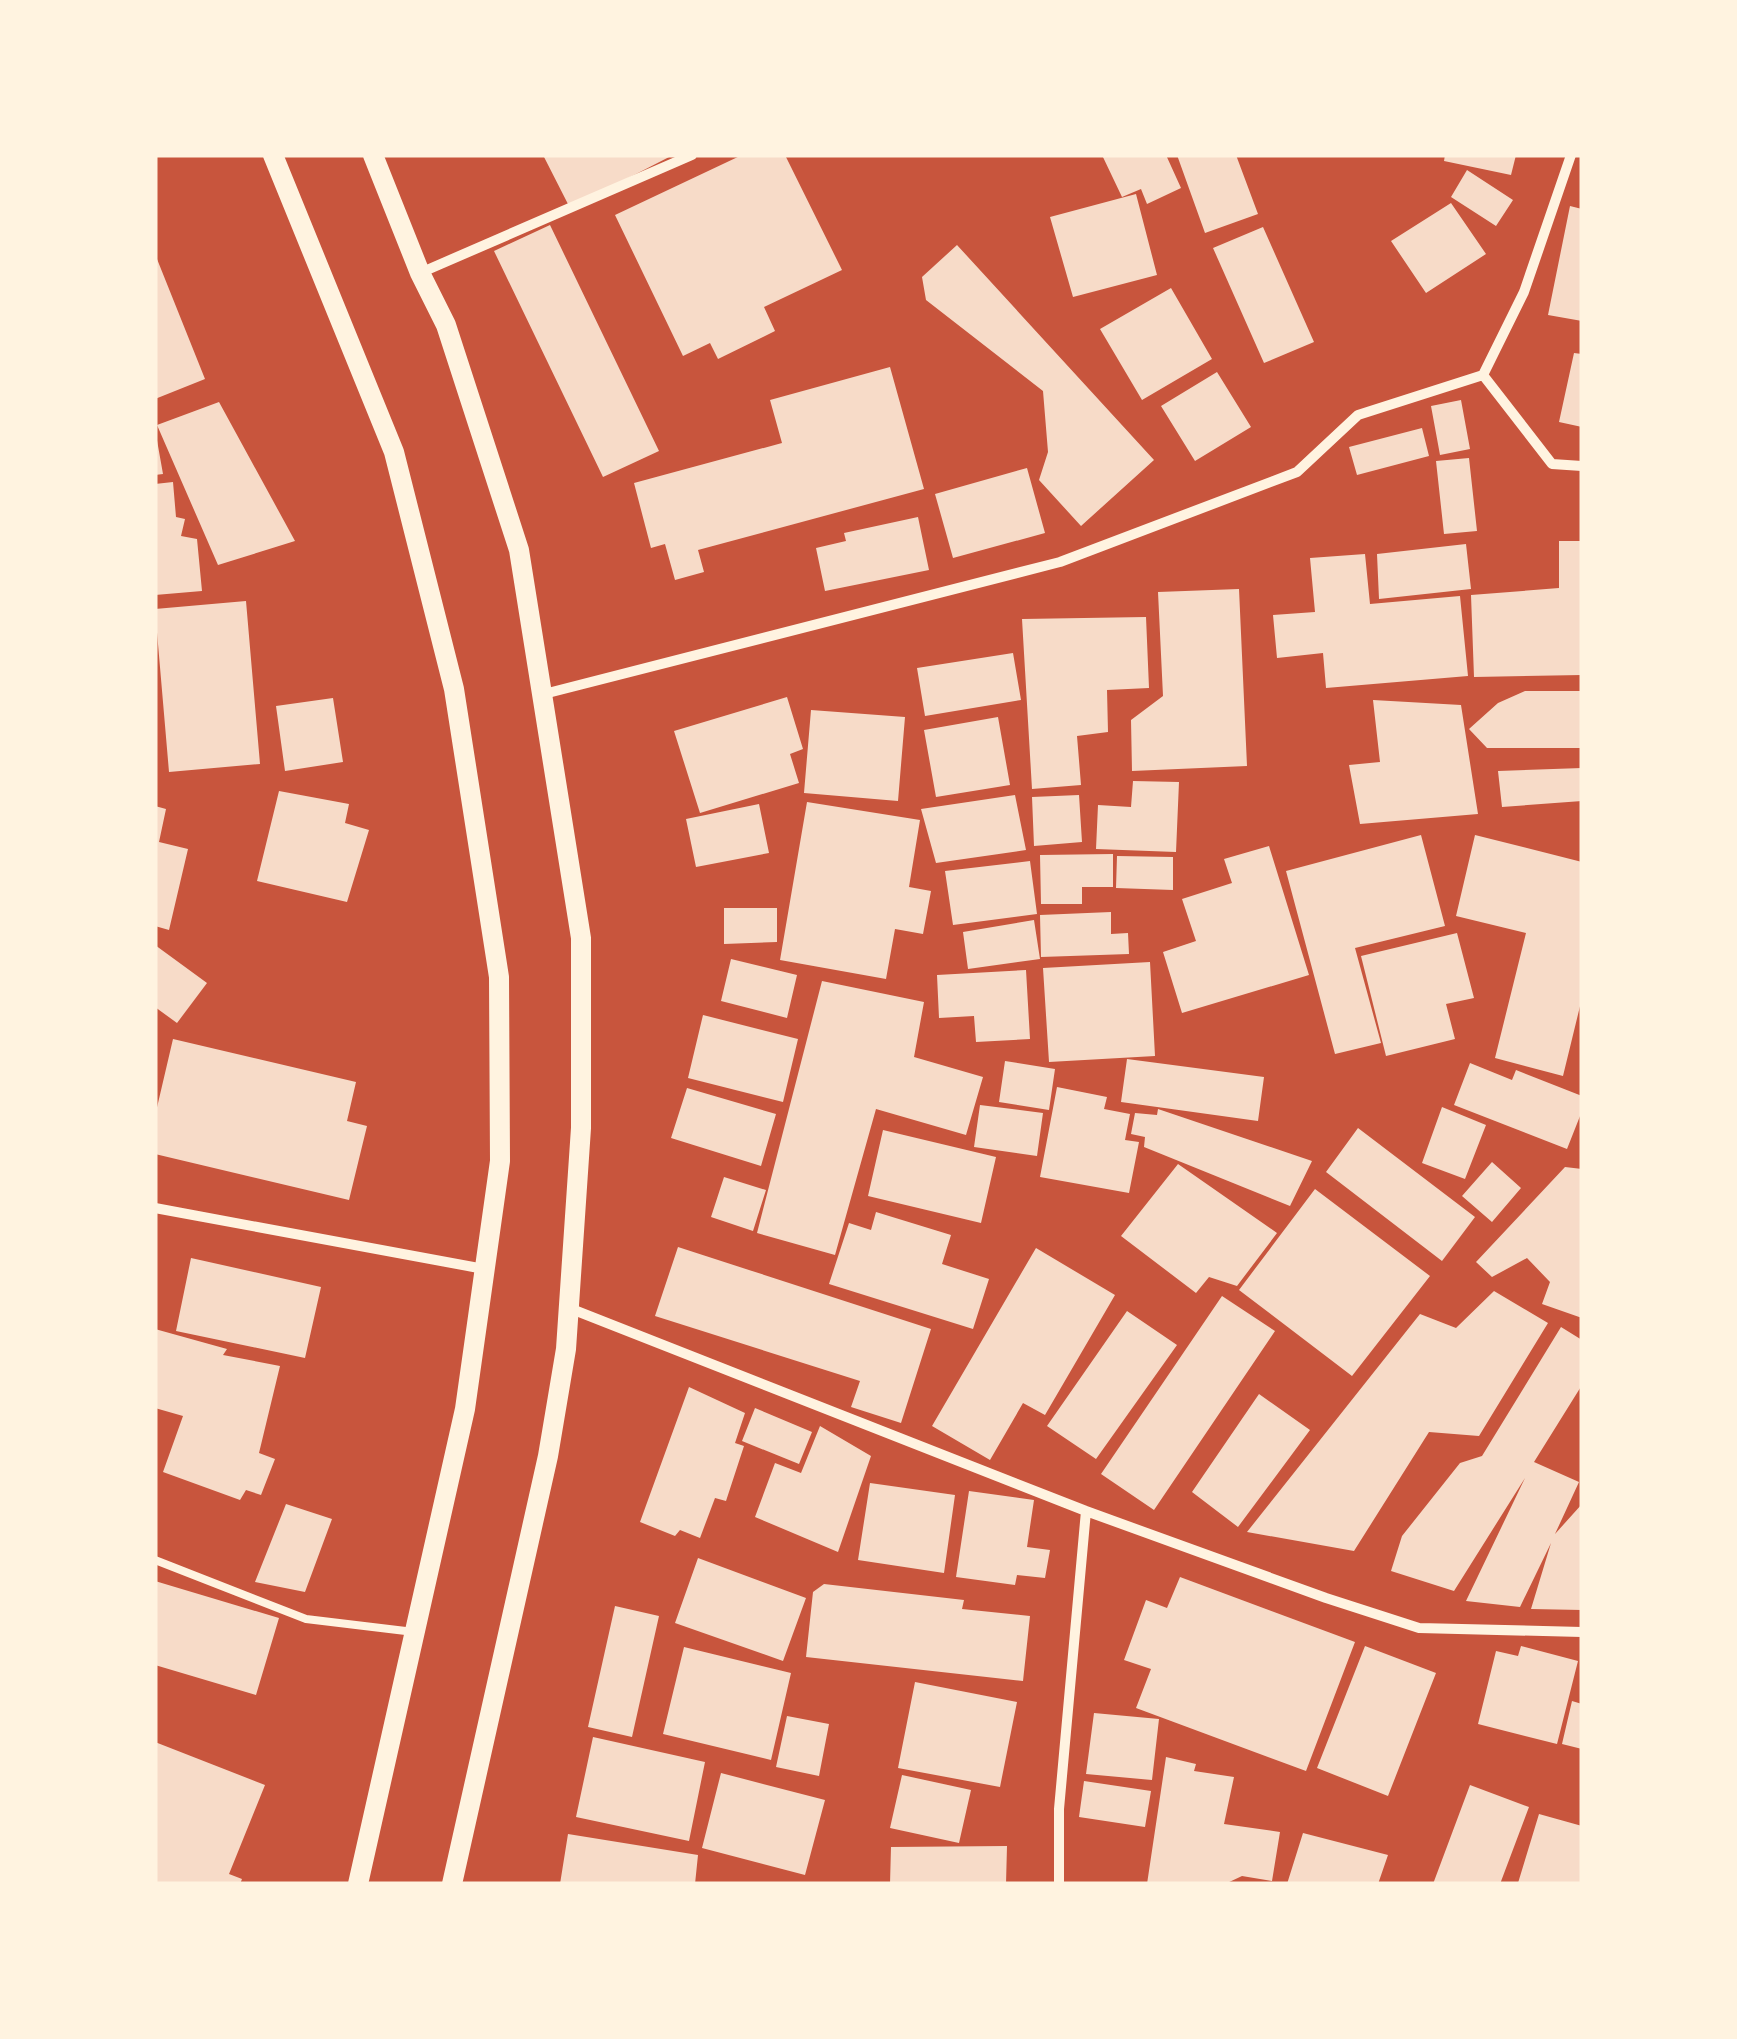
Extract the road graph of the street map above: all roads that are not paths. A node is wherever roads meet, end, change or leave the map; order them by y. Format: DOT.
graph roads {
  1 [pos="273,155"];
  2 [pos="373,155"];
  3 [pos="692,155"];
  4 [pos="1572,155"];
  5 [pos="420,272"];
  6 [pos="1483,375"];
  7 [pos="1582,466"];
  8 [pos="544,694"];
  9 [pos="155,1208"];
  10 [pos="485,1270"];
  11 [pos="569,1308"];
  12 [pos="1086,1511"];
  13 [pos="155,1560"];
  14 [pos="414,1632"];
  15 [pos="1582,1632"];
  16 [pos="358,1884"];
  17 [pos="452,1884"];
  18 [pos="1060,1884"];
  1 -- 10 [label="main road"];
  2 -- 5 [label="main road"];
  3 -- 5 [label="street"];
  4 -- 6 [label="street"];
  5 -- 8 [label="main road"];
  6 -- 7 [label="street"];
  6 -- 8 [label="street"];
  8 -- 11 [label="main road"];
  9 -- 10 [label="street"];
  10 -- 14 [label="main road"];
  11 -- 12 [label="street"];
  11 -- 17 [label="main road"];
  12 -- 15 [label="street"];
  12 -- 18 [label="street"];
  13 -- 14 [label="lane"];
  14 -- 16 [label="main road"];
}
